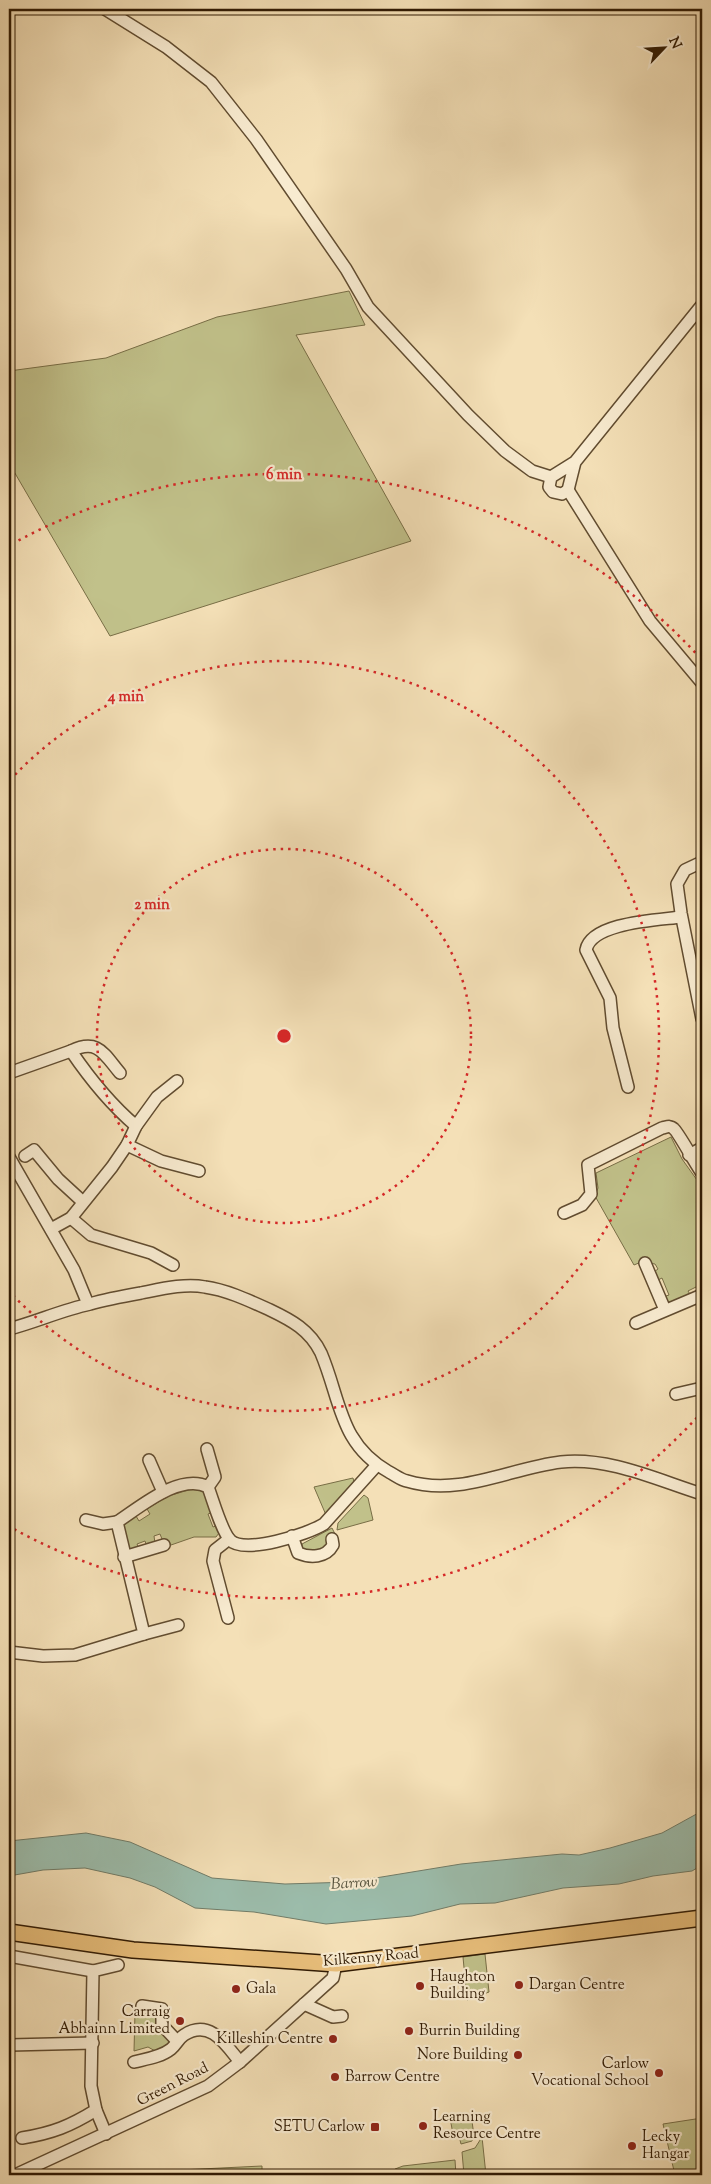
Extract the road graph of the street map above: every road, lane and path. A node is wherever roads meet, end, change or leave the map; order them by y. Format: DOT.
graph roads {
  1 [pos="105,9"];
  2 [pos="702,305"];
  3 [pos="575,462"];
  4 [pos="554,475"];
  5 [pos="569,486"];
  6 [pos="702,683"];
  7 [pos="702,862"];
  8 [pos="681,918"];
  9 [pos="702,1019"];
  10 [pos="71,1050"];
  11 [pos="9,1073"];
  12 [pos="120,1073"];
  13 [pos="177,1081"];
  14 [pos="628,1087"];
  15 [pos="136,1126"];
  16 [pos="128,1145"];
  17 [pos="702,1148"];
  18 [pos="689,1155"];
  19 [pos="25,1156"];
  20 [pos="9,1157"];
  21 [pos="199,1171"];
  22 [pos="702,1174"];
  23 [pos="83,1202"];
  24 [pos="564,1213"];
  25 [pos="71,1218"];
  26 [pos="51,1229"];
  27 [pos="644,1263"];
  28 [pos="173,1265"];
  29 [pos="702,1295"];
  30 [pos="88,1304"];
  31 [pos="664,1310"];
  32 [pos="636,1323"];
  33 [pos="9,1329"];
  34 [pos="702,1388"];
  35 [pos="676,1394"];
  36 [pos="207,1449"];
  37 [pos="149,1460"];
  38 [pos="377,1465"];
  39 [pos="208,1487"];
  40 [pos="163,1492"];
  41 [pos="702,1494"];
  42 [pos="86,1520"];
  43 [pos="117,1522"];
  44 [pos="292,1536"];
  45 [pos="229,1539"];
  46 [pos="332,1539"];
  47 [pos="164,1545"];
  48 [pos="124,1557"];
  49 [pos="228,1618"];
  50 [pos="178,1625"];
  51 [pos="144,1634"];
  52 [pos="9,1652"];
  53 [pos="702,1918"];
  54 [pos="9,1932"];
  55 [pos="9,1956"];
  56 [pos="336,1964"];
  57 [pos="118,1965"];
  58 [pos="93,1971"];
  59 [pos="304,2004"];
  60 [pos="142,2006"];
  61 [pos="342,2016"];
  62 [pos="177,2041"];
  63 [pos="93,2043"];
  64 [pos="10,2046"];
  65 [pos="134,2062"];
  66 [pos="240,2062"];
  67 [pos="96,2110"];
  68 [pos="106,2134"];
  69 [pos="22,2138"];
  70 [pos="15,2175"];
  1 -- 4 [label="street"];
  2 -- 3 [label="street"];
  3 -- 4 [label="street"];
  3 -- 5 [label="street"];
  4 -- 5 [label="street"];
  4 -- 5 [label="street"];
  5 -- 6 [label="street"];
  7 -- 8 [label="street"];
  8 -- 9 [label="street"];
  8 -- 14 [label="street"];
  10 -- 11 [label="street"];
  10 -- 12 [label="street"];
  10 -- 15 [label="street"];
  13 -- 15 [label="street"];
  15 -- 16 [label="street"];
  16 -- 21 [label="street"];
  16 -- 23 [label="street"];
  17 -- 18 [label="street"];
  18 -- 22 [label="street"];
  18 -- 24 [label="street"];
  19 -- 23 [label="street"];
  20 -- 26 [label="street"];
  23 -- 25 [label="street"];
  25 -- 26 [label="street"];
  25 -- 28 [label="street"];
  26 -- 30 [label="street"];
  27 -- 31 [label="street"];
  29 -- 31 [label="street"];
  30 -- 33 [label="street"];
  30 -- 38 [label="street"];
  31 -- 32 [label="street"];
  34 -- 35 [label="street"];
  36 -- 39 [label="street"];
  37 -- 40 [label="street"];
  38 -- 41 [label="street"];
  38 -- 44 [label="street"];
  39 -- 40 [label="street"];
  39 -- 45 [label="street"];
  40 -- 43 [label="street"];
  42 -- 43 [label="street"];
  43 -- 48 [label="street"];
  44 -- 45 [label="street"];
  44 -- 46 [label="street"];
  45 -- 49 [label="street"];
  47 -- 48 [label="street"];
  48 -- 51 [label="street"];
  50 -- 51 [label="street"];
  51 -- 52 [label="street"];
  53 -- 56 [label="main road, Kilkenny Road"];
  54 -- 56 [label="main road, Kilkenny Road"];
  55 -- 58 [label="street"];
  56 -- 59 [label="street, Green Road"];
  57 -- 58 [label="street"];
  58 -- 63 [label="street"];
  59 -- 61 [label="street"];
  59 -- 66 [label="street, Green Road"];
  60 -- 62 [label="street"];
  62 -- 65 [label="street"];
  62 -- 66 [label="street"];
  63 -- 64 [label="street"];
  63 -- 67 [label="street"];
  66 -- 68 [label="street, Green Road"];
  67 -- 68 [label="street"];
  67 -- 69 [label="street"];
  68 -- 70 [label="street, Green Road"];
}
